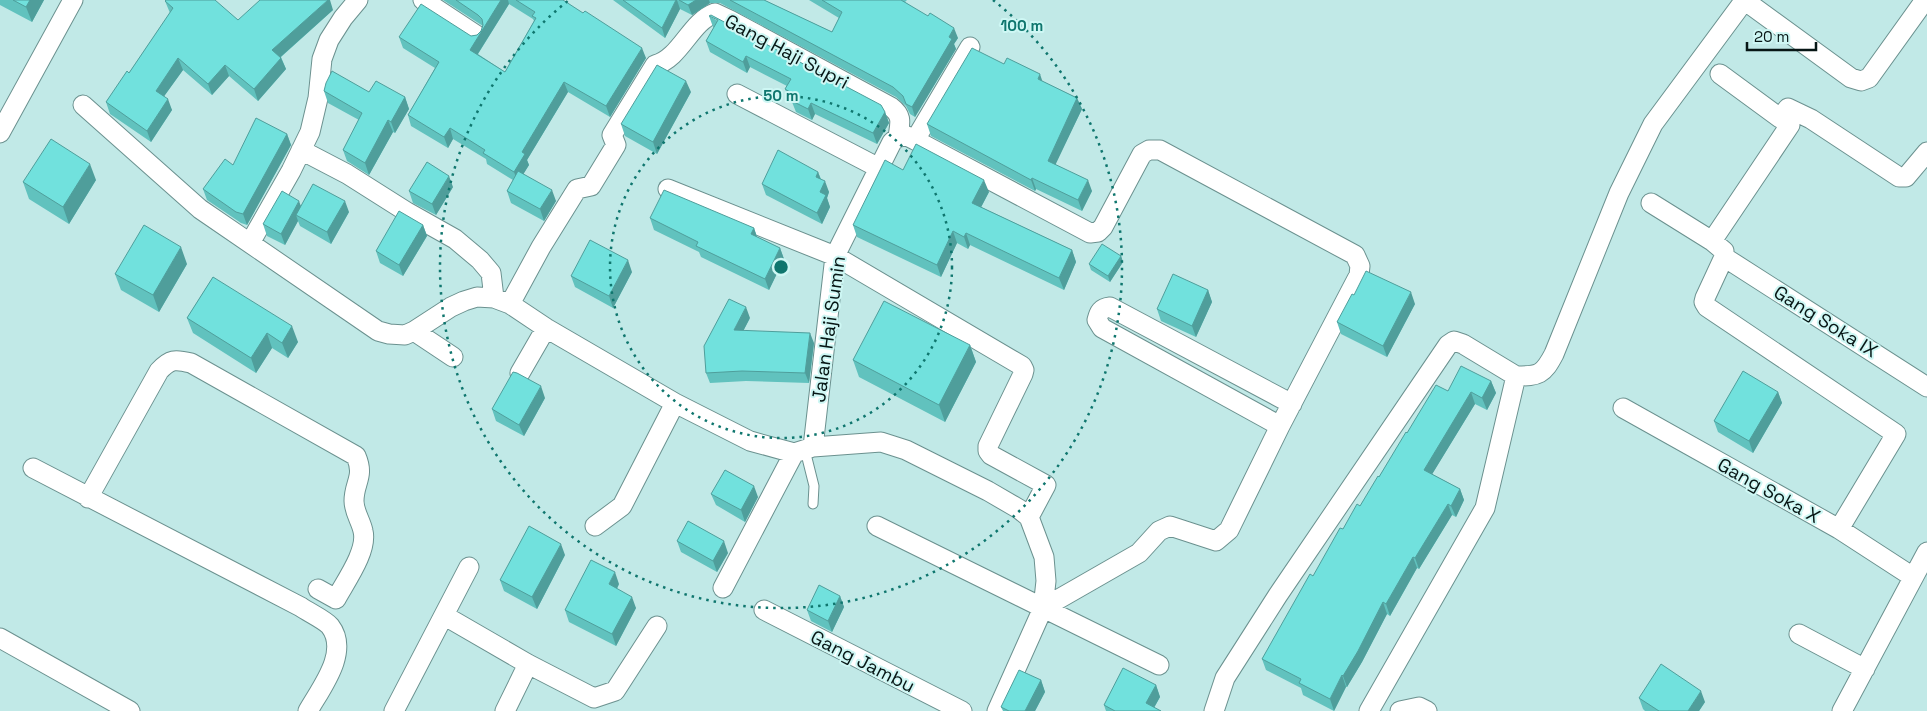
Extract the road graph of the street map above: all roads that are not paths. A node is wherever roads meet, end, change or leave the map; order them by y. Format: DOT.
graph roads {
  1 [pos="73,0"];
  2 [pos="358,0"];
  3 [pos="422,0"];
  4 [pos="1744,0"];
  5 [pos="1925,0"];
  6 [pos="476,35"];
  7 [pos="970,47"];
  8 [pos="1720,74"];
  9 [pos="737,94"];
  10 [pos="83,105"];
  11 [pos="1780,118"];
  12 [pos="0,134"];
  13 [pos="906,138"];
  14 [pos="301,150"];
  15 [pos="1927,152"];
  16 [pos="879,168"];
  17 [pos="668,189"];
  18 [pos="1651,203"];
  19 [pos="1712,241"];
  20 [pos="250,243"];
  21 [pos="835,256"];
  22 [pos="1724,256"];
  23 [pos="502,301"];
  24 [pos="546,328"];
  25 [pos="414,331"];
  26 [pos="453,357"];
  27 [pos="520,373"];
  28 [pos="1516,376"];
  29 [pos="1927,387"];
  30 [pos="675,403"];
  31 [pos="1292,404"];
  32 [pos="1623,408"];
  33 [pos="1280,426"];
  34 [pos="804,450"];
  35 [pos="33,468"];
  36 [pos="88,498"];
  37 [pos="813,504"];
  38 [pos="1029,518"];
  39 [pos="595,526"];
  40 [pos="877,526"];
  41 [pos="1839,529"];
  42 [pos="1927,552"];
  43 [pos="469,567"];
  44 [pos="1913,577"];
  45 [pos="723,588"];
  46 [pos="318,590"];
  47 [pos="1043,608"];
  48 [pos="764,610"];
  49 [pos="445,616"];
  50 [pos="657,626"];
  51 [pos="1799,634"];
  52 [pos="0,638"];
  53 [pos="528,664"];
  54 [pos="1159,665"];
  55 [pos="1865,669"];
  56 [pos="130,711"];
  57 [pos="308,711"];
  58 [pos="394,711"];
  59 [pos="505,711"];
  60 [pos="962,711"];
  61 [pos="997,711"];
  62 [pos="1215,711"];
  63 [pos="1369,711"];
  64 [pos="1400,711"];
  65 [pos="1427,711"];
  66 [pos="1842,711"];
  1 -- 12 [label="street"];
  2 -- 14 [label="street"];
  3 -- 6 [label="street"];
  4 -- 5 [label="street"];
  4 -- 28 [label="street"];
  7 -- 13 [label="street, Jalan Haji Sumin"];
  8 -- 11 [label="street"];
  9 -- 16 [label="street"];
  10 -- 20 [label="street"];
  11 -- 15 [label="street"];
  11 -- 19 [label="street"];
  13 -- 16 [label="street, Jalan Haji Sumin"];
  13 -- 23 [label="street, Gang Haji Supri"];
  13 -- 31 [label="street"];
  14 -- 20 [label="street"];
  14 -- 23 [label="street"];
  16 -- 21 [label="street, Jalan Haji Sumin"];
  17 -- 21 [label="street"];
  18 -- 19 [label="street, Gang Soka IX"];
  19 -- 22 [label="street, Gang Soka IX"];
  20 -- 25 [label="street"];
  21 -- 34 [label="street, Jalan Haji Sumin"];
  21 -- 38 [label="street"];
  22 -- 29 [label="street, Gang Soka IX"];
  22 -- 41 [label="street"];
  23 -- 24 [label="street"];
  23 -- 25 [label="street"];
  24 -- 27 [label="street"];
  24 -- 30 [label="street"];
  25 -- 26 [label="street"];
  28 -- 62 [label="street"];
  28 -- 63 [label="street"];
  30 -- 34 [label="street"];
  30 -- 39 [label="street"];
  31 -- 33 [label="street"];
  31 -- 33 [label="street"];
  32 -- 41 [label="street, Gang Soka X"];
  33 -- 47 [label="street"];
  34 -- 37 [label="lane"];
  34 -- 38 [label="street"];
  34 -- 45 [label="street"];
  35 -- 36 [label="street"];
  36 -- 46 [label="street"];
  36 -- 57 [label="street"];
  38 -- 47 [label="street"];
  40 -- 47 [label="street"];
  41 -- 44 [label="street, Gang Soka X"];
  42 -- 44 [label="street"];
  43 -- 49 [label="street"];
  44 -- 55 [label="street"];
  47 -- 54 [label="street"];
  47 -- 61 [label="street"];
  48 -- 60 [label="street, Gang Jambu"];
  49 -- 53 [label="street"];
  49 -- 58 [label="street"];
  50 -- 53 [label="street"];
  51 -- 55 [label="street"];
  52 -- 56 [label="street"];
  53 -- 59 [label="street"];
  55 -- 66 [label="street"];
  64 -- 65 [label="street"];
}
